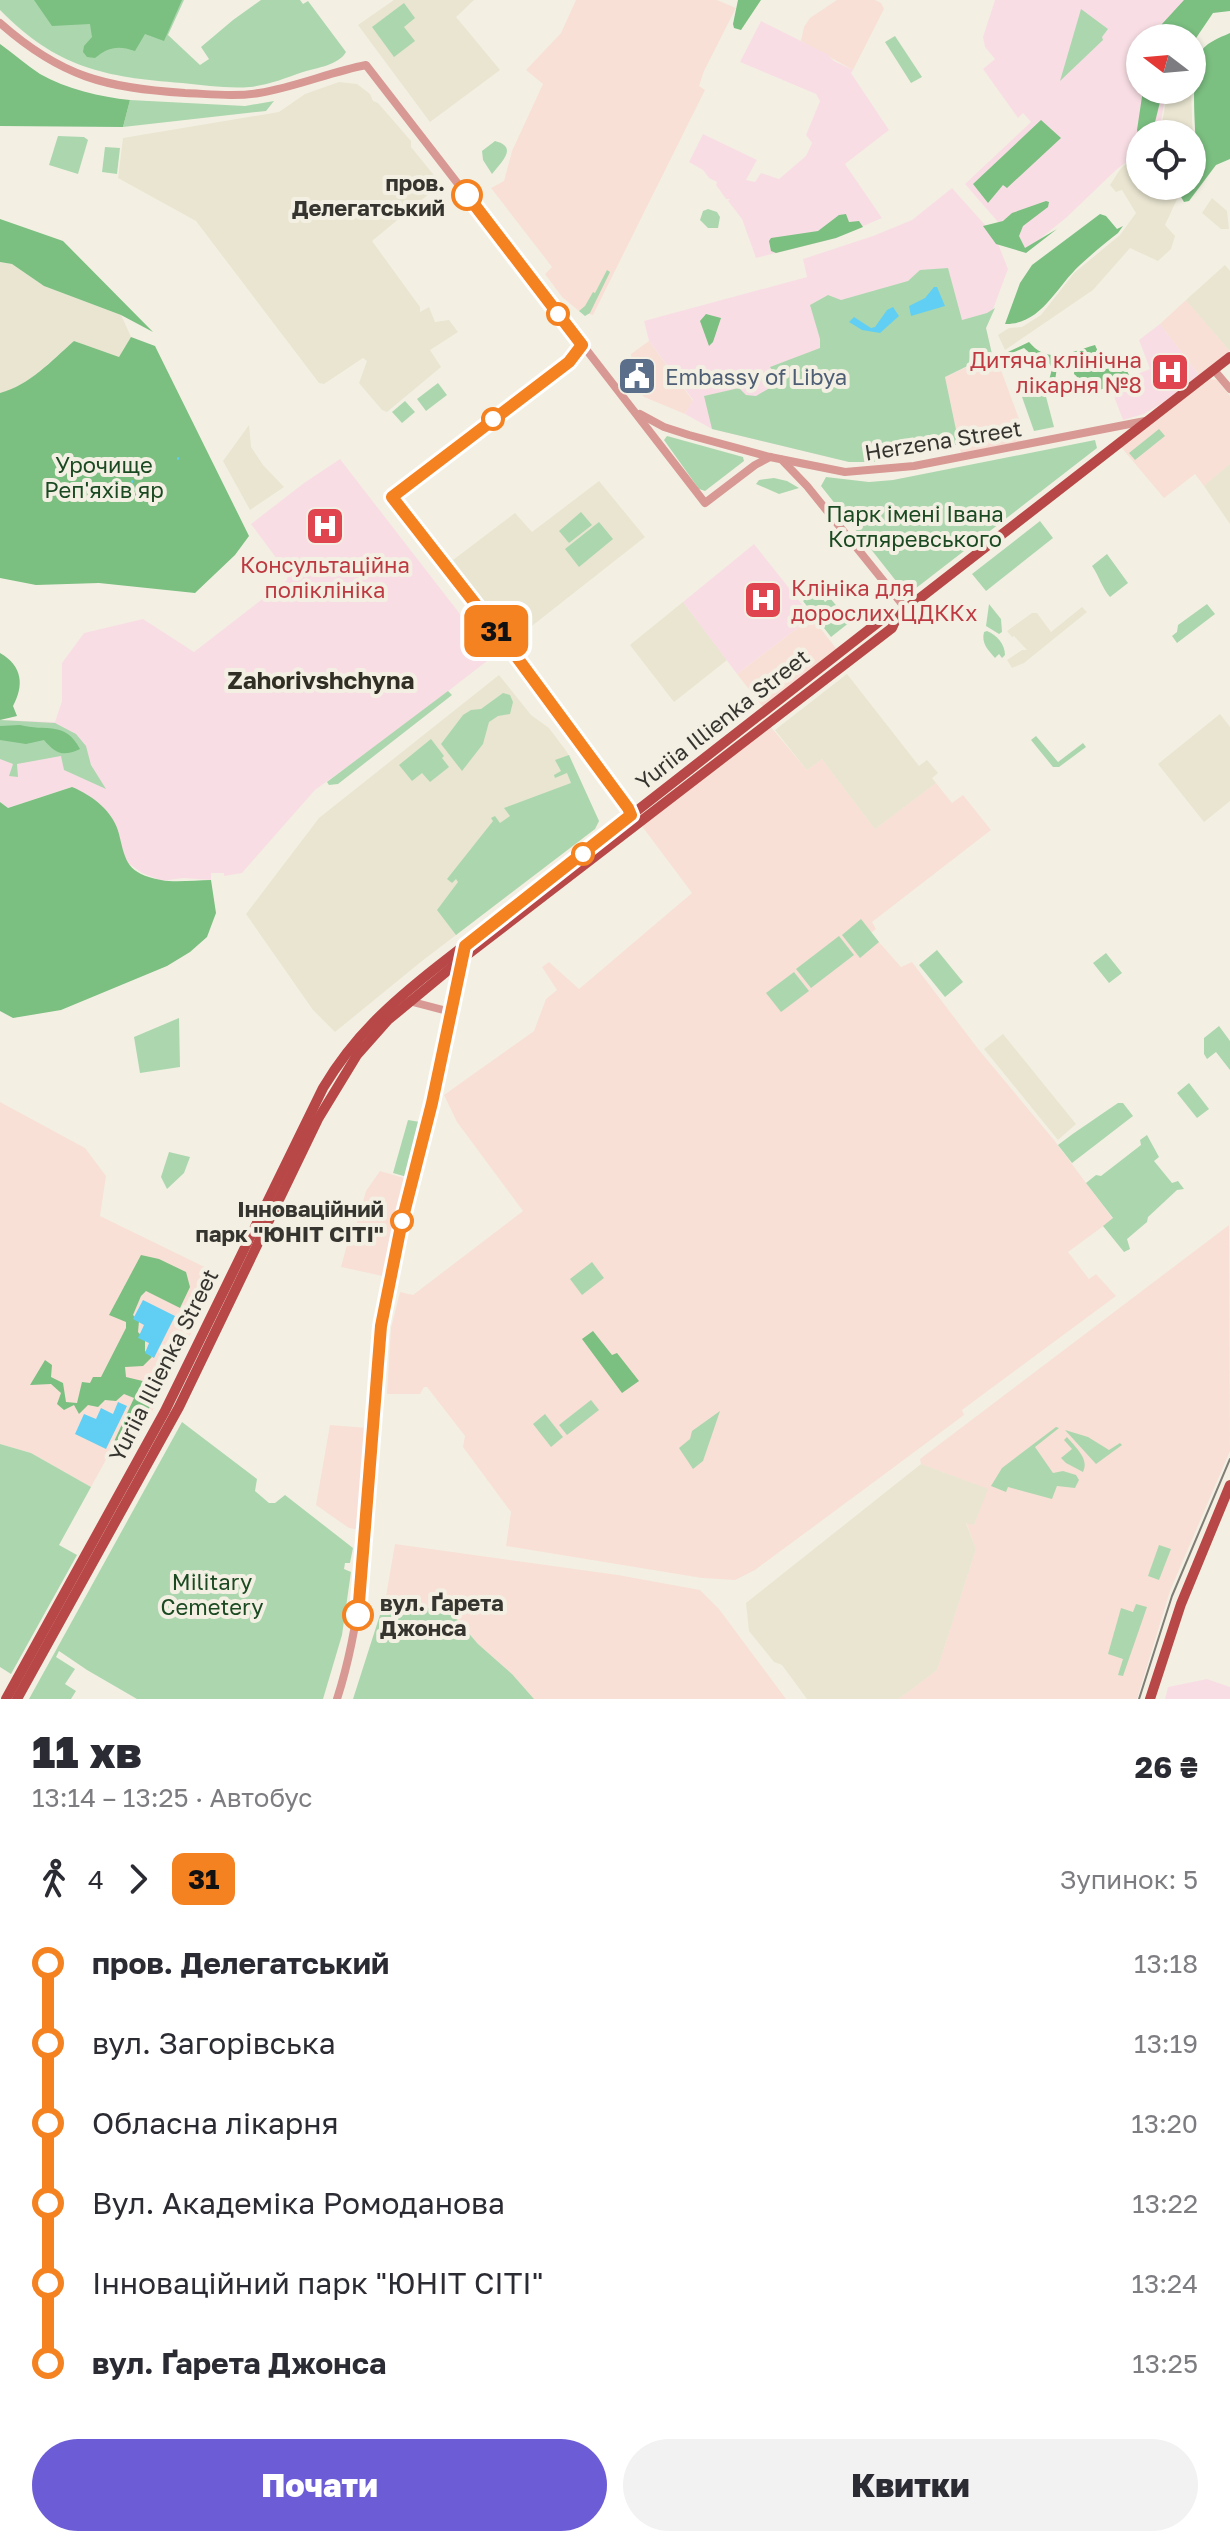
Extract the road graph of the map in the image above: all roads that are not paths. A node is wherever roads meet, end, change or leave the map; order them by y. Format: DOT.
graph roads {
  1 [pos="0,23"];
  2 [pos="1230,357"];
  3 [pos="1214,370"];
  4 [pos="1230,389"];
  5 [pos="632,409"];
  6 [pos="1153,420"];
  7 [pos="1097,432"];
  8 [pos="1107,455"];
  9 [pos="770,457"];
  10 [pos="782,459"];
  11 [pos="901,613"];
  12 [pos="465,946"];
  13 [pos="463,958"];
  14 [pos="404,1000"];
  15 [pos="451,1012"];
  16 [pos="1230,1485"];
  17 [pos="20,1682"];
  18 [pos="6,1699"];
  19 [pos="17,1699"];
  20 [pos="337,1699"];
  21 [pos="1150,1699"];
  1 -- 5 [label="street"];
  2 -- 3 [label="main road, Yuriia Illienka Street"];
  3 -- 4 [label="street"];
  3 -- 6 [label="main road, Yuriia Illienka Street"];
  5 -- 9 [label="street, Herzena Street"];
  5 -- 9 [label="street"];
  6 -- 7 [label="street, Herzena Street"];
  6 -- 8 [label="main road, Yuriia Illienka Street"];
  7 -- 8 [label="street"];
  7 -- 10 [label="street, Herzena Street"];
  8 -- 11 [label="main road, Yuriia Illienka Street"];
  9 -- 10 [label="street, Herzena Street"];
  10 -- 11 [label="street"];
  11 -- 12 [label="main road, Yuriia Illienka Street"];
  11 -- 13 [label="main road, Yuriia Illienka Street"];
  12 -- 13 [label="street"];
  12 -- 14 [label="main road, Yuriia Illienka Street"];
  13 -- 14 [label="main road, Yuriia Illienka Street"];
  13 -- 15 [label="street"];
  14 -- 15 [label="street"];
  14 -- 17 [label="main road, Yuriia Illienka Street"];
  15 -- 20 [label="street"];
  16 -- 21 [label="main road"];
  17 -- 18 [label="main road, Yuriia Illienka Street"];
  17 -- 19 [label="main road, Yuriia Illienka Street"];
}
